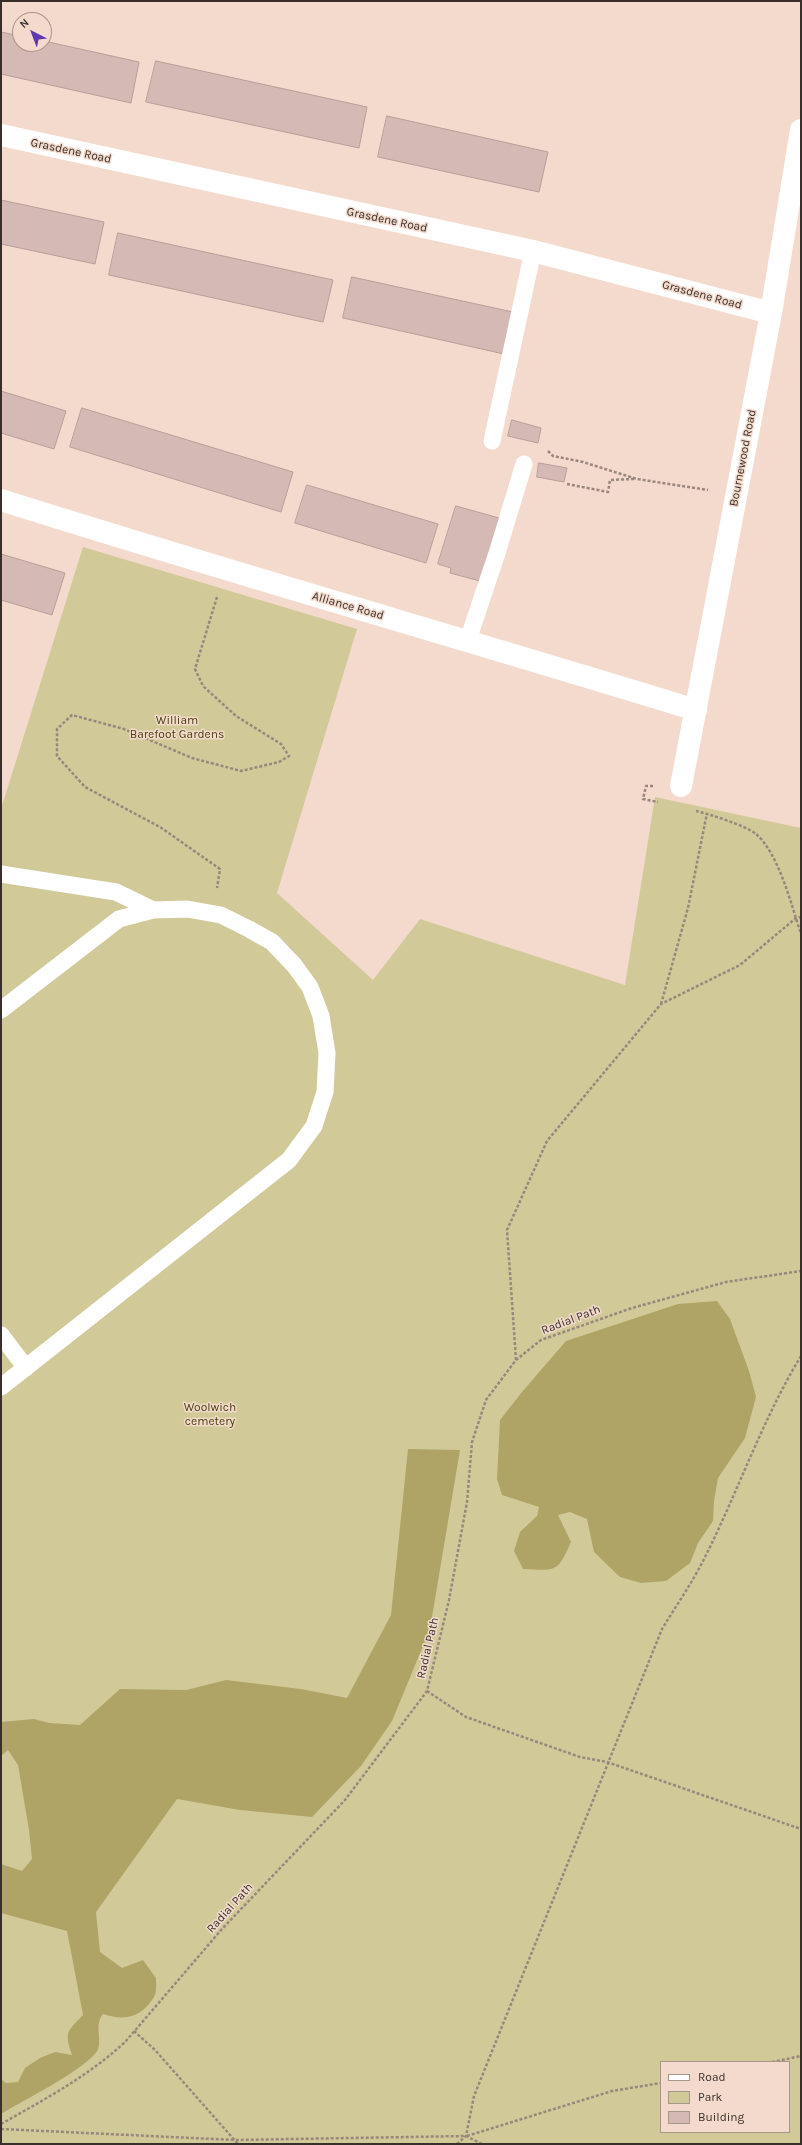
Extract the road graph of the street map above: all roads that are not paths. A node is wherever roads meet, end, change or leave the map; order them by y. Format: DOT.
graph roads {
  1 [pos="801,130"];
  2 [pos="1,135"];
  3 [pos="533,251"];
  4 [pos="771,313"];
  5 [pos="492,441"];
  6 [pos="524,464"];
  7 [pos="1,500"];
  8 [pos="468,640"];
  9 [pos="696,710"];
  10 [pos="681,786"];
  11 [pos="1,874"];
  12 [pos="153,910"];
  13 [pos="1,1010"];
  14 [pos="1,1335"];
  15 [pos="26,1368"];
  16 [pos="1,1388"];
  1 -- 4 [label="street, Bournewood Road"];
  2 -- 3 [label="street, Grasdene Road"];
  3 -- 4 [label="street, Grasdene Road"];
  3 -- 5 [label="lane"];
  4 -- 9 [label="street, Bournewood Road"];
  6 -- 8 [label="lane"];
  7 -- 8 [label="street, Alliance Road"];
  8 -- 9 [label="street, Alliance Road"];
  9 -- 10 [label="street, Bournewood Road"];
  11 -- 12 [label="lane"];
  12 -- 13 [label="lane"];
  12 -- 15 [label="lane"];
  14 -- 15 [label="lane"];
  15 -- 16 [label="lane"];
}
